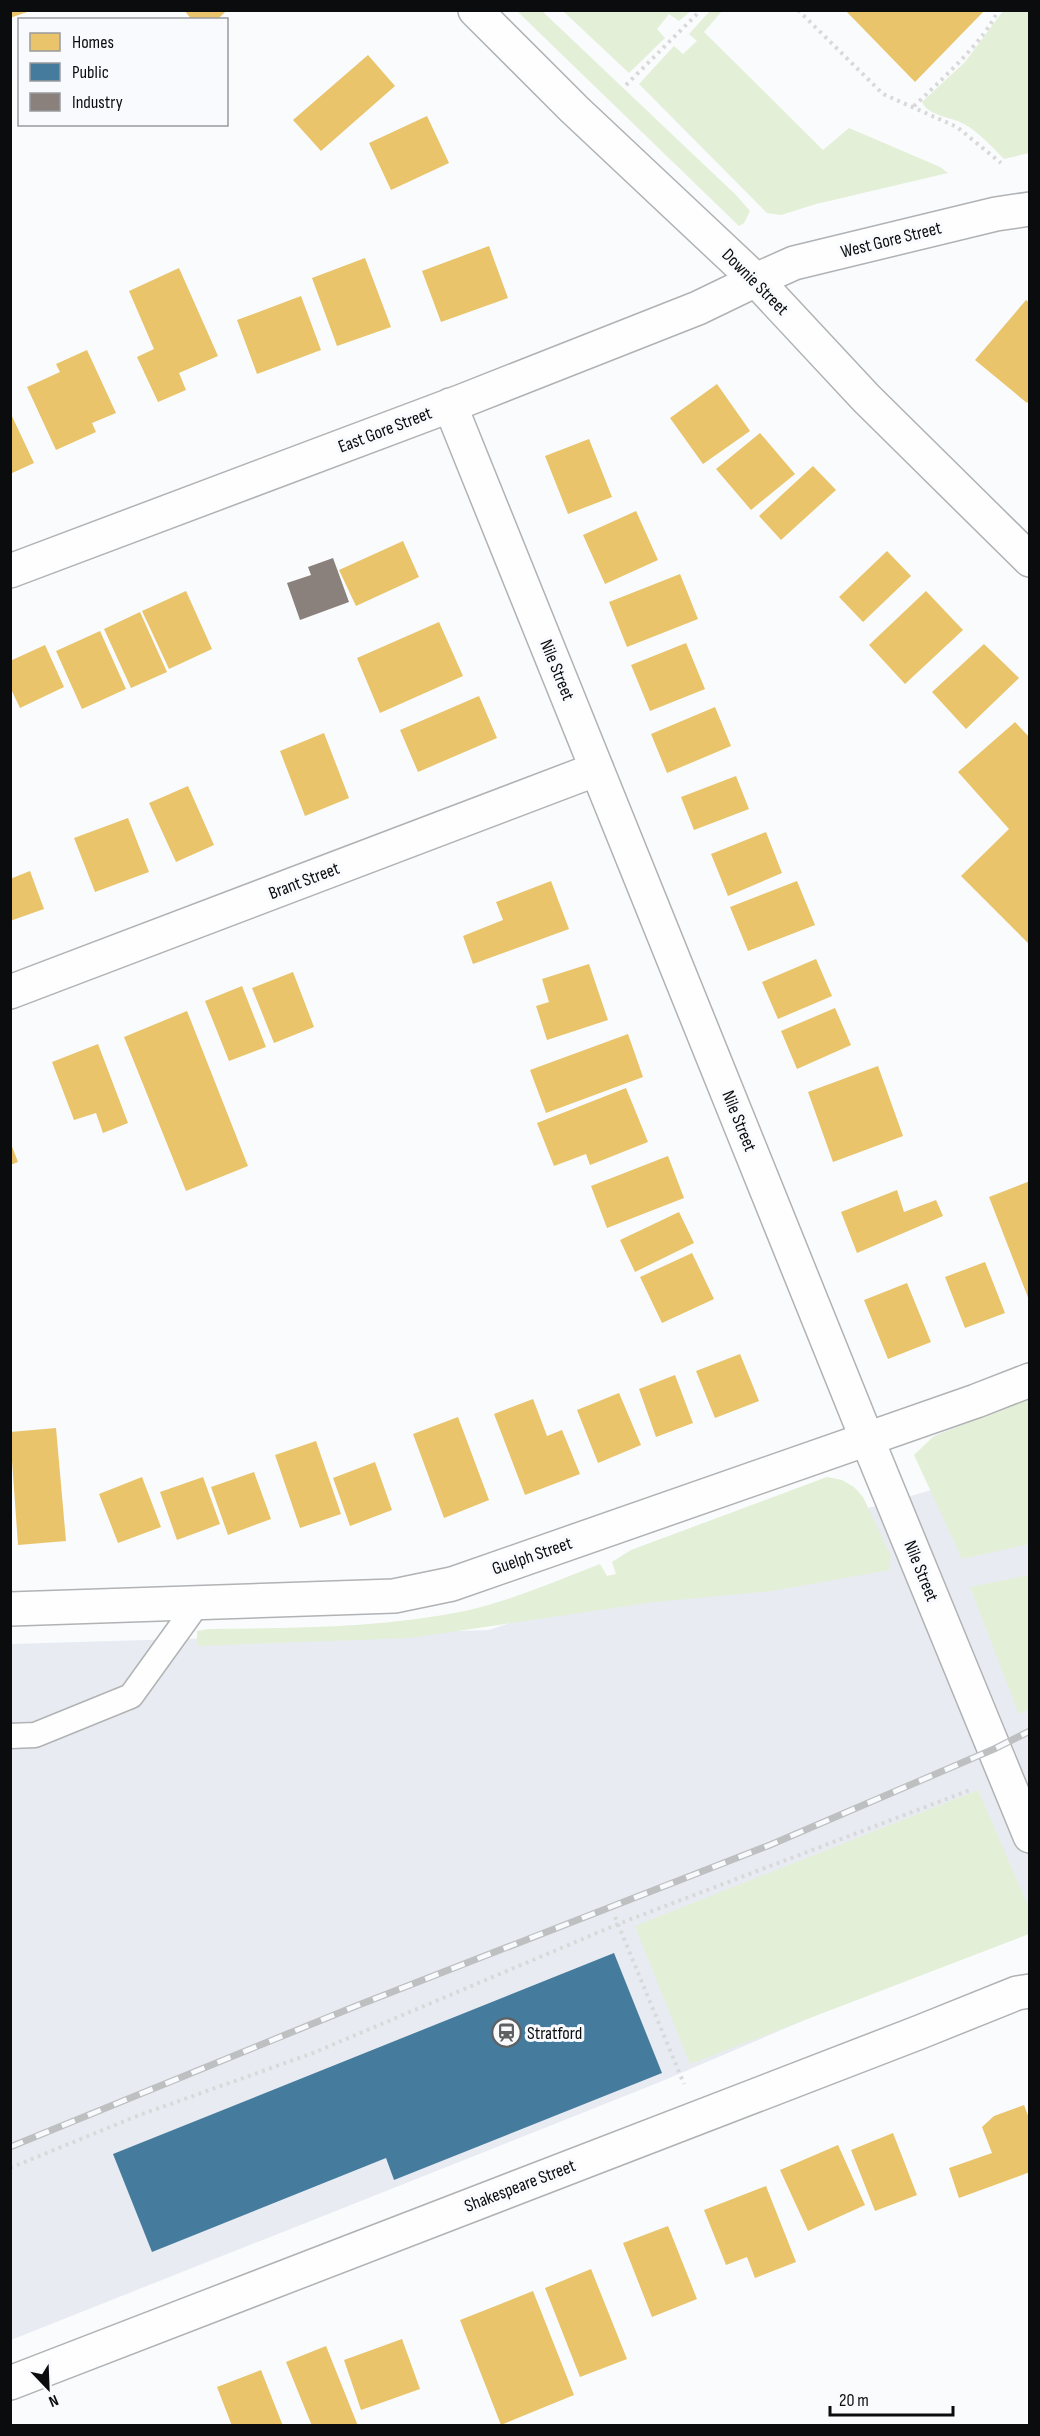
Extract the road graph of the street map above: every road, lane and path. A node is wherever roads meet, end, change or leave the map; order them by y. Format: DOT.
graph roads {
  1 [pos="475,10"];
  2 [pos="701,10"];
  3 [pos="798,10"];
  4 [pos="998,10"];
  5 [pos="626,85"];
  6 [pos="914,106"];
  7 [pos="1001,163"];
  8 [pos="1029,209"];
  9 [pos="756,280"];
  10 [pos="450,405"];
  11 [pos="1029,560"];
  12 [pos="10,571"];
  13 [pos="597,769"];
  14 [pos="10,992"];
  15 [pos="1029,1380"];
  16 [pos="867,1439"];
  17 [pos="198,1603"];
  18 [pos="10,1609"];
  19 [pos="10,1736"];
  20 [pos="1005,1776"];
  21 [pos="1029,1836"];
  22 [pos="615,1917"];
  23 [pos="618,1924"];
  24 [pos="1029,1991"];
  25 [pos="698,2118"];
  26 [pos="10,2168"];
  27 [pos="10,2383"];
  1 -- 9 [label="street, Downie Street"];
  2 -- 5 [label="path"];
  3 -- 6 [label="path"];
  4 -- 6 [label="path"];
  6 -- 7 [label="path"];
  8 -- 9 [label="street, West Gore Street"];
  9 -- 10 [label="street, East Gore Street"];
  9 -- 11 [label="street, Downie Street"];
  10 -- 12 [label="street, East Gore Street"];
  10 -- 13 [label="street, Nile Street"];
  13 -- 14 [label="street, Brant Street"];
  13 -- 16 [label="street, Nile Street"];
  15 -- 16 [label="street, Guelph Street"];
  16 -- 17 [label="street, Guelph Street"];
  16 -- 20 [label="street, Nile Street"];
  17 -- 18 [label="street, Guelph Street"];
  17 -- 19 [label="lane"];
  20 -- 21 [label="street, Nile Street"];
  20 -- 23 [label="path"];
  22 -- 23 [label="path"];
  23 -- 25 [label="path"];
  23 -- 26 [label="path"];
  24 -- 25 [label="street, Shakespeare Street"];
  25 -- 27 [label="street, Shakespeare Street"];
}
